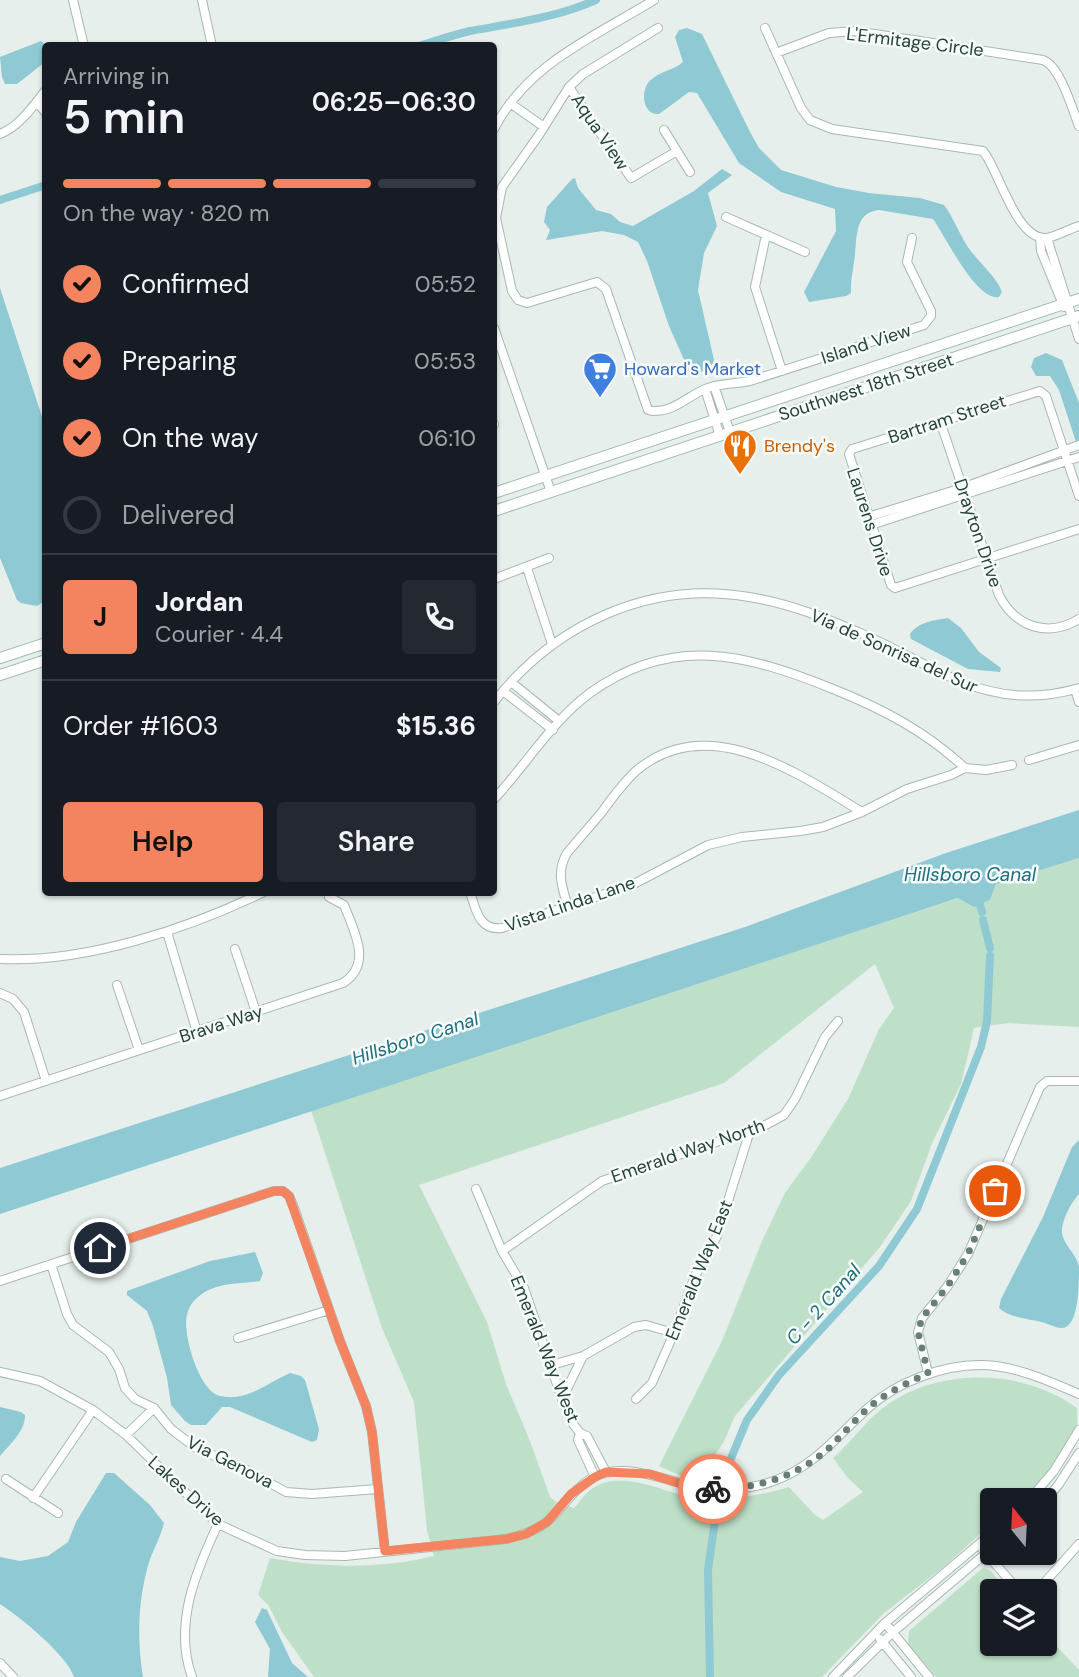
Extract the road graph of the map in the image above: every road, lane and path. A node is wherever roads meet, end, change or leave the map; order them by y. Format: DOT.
graph roads {
  1 [pos="73,0"];
  2 [pos="202,0"];
  3 [pos="654,0"];
  4 [pos="658,28"];
  5 [pos="765,28"];
  6 [pos="83,42"];
  7 [pos="211,42"];
  8 [pos="776,53"];
  9 [pos="569,87"];
  10 [pos="41,102"];
  11 [pos="510,103"];
  12 [pos="497,124"];
  13 [pos="1079,126"];
  14 [pos="544,127"];
  15 [pos="664,130"];
  16 [pos="0,134"];
  17 [pos="677,152"];
  18 [pos="690,172"];
  19 [pos="497,204"];
  20 [pos="726,217"];
  21 [pos="1079,226"];
  22 [pos="497,228"];
  23 [pos="766,235"];
  24 [pos="1044,237"];
  25 [pos="912,238"];
  26 [pos="805,252"];
  27 [pos="1070,302"];
  28 [pos="1076,317"];
  29 [pos="1079,339"];
  30 [pos="497,349"];
  31 [pos="782,371"];
  32 [pos="714,386"];
  33 [pos="705,389"];
  34 [pos="720,418"];
  35 [pos="940,421"];
  36 [pos="725,434"];
  37 [pos="1076,446"];
  38 [pos="1063,451"];
  39 [pos="849,454"];
  40 [pos="1079,457"];
  41 [pos="1067,461"];
  42 [pos="545,476"];
  43 [pos="963,491"];
  44 [pos="497,492"];
  45 [pos="551,492"];
  46 [pos="1079,496"];
  47 [pos="497,510"];
  48 [pos="869,521"];
  49 [pos="1079,529"];
  50 [pos="549,558"];
  51 [pos="987,559"];
  52 [pos="527,568"];
  53 [pos="497,578"];
  54 [pos="1079,619"];
  55 [pos="42,644"];
  56 [pos="552,644"];
  57 [pos="0,658"];
  58 [pos="42,661"];
  59 [pos="0,676"];
  60 [pos="511,682"];
  61 [pos="1077,688"];
  62 [pos="503,691"];
  63 [pos="497,698"];
  64 [pos="1079,702"];
  65 [pos="559,721"];
  66 [pos="552,730"];
  67 [pos="1079,745"];
  68 [pos="1029,760"];
  69 [pos="1012,765"];
  70 [pos="965,768"];
  71 [pos="497,795"];
  72 [pos="862,812"];
  73 [pos="254,896"];
  74 [pos="471,896"];
  75 [pos="329,897"];
  76 [pos="568,907"];
  77 [pos="167,932"];
  78 [pos="235,948"];
  79 [pos="0,959"];
  80 [pos="117,985"];
  81 [pos="0,993"];
  82 [pos="256,1012"];
  83 [pos="838,1021"];
  84 [pos="197,1031"];
  85 [pos="139,1051"];
  86 [pos="46,1081"];
  87 [pos="1079,1081"];
  88 [pos="0,1096"];
  89 [pos="749,1134"];
  90 [pos="476,1189"];
  91 [pos="502,1251"];
  92 [pos="51,1264"];
  93 [pos="0,1281"];
  94 [pos="328,1310"];
  95 [pos="674,1333"];
  96 [pos="238,1338"];
  97 [pos="583,1356"];
  98 [pos="552,1365"];
  99 [pos="0,1372"];
  100 [pos="928,1373"];
  101 [pos="1079,1394"];
  102 [pos="562,1399"];
  103 [pos="635,1399"];
  104 [pos="154,1408"];
  105 [pos="93,1410"];
  106 [pos="1079,1430"];
  107 [pos="580,1433"];
  108 [pos="125,1435"];
  109 [pos="1079,1453"];
  110 [pos="1060,1462"];
  111 [pos="1070,1467"];
  112 [pos="606,1472"];
  113 [pos="1079,1472"];
  114 [pos="595,1477"];
  115 [pos="6,1479"];
  116 [pos="1039,1488"];
  117 [pos="1055,1488"];
  118 [pos="377,1489"];
  119 [pos="33,1498"];
  120 [pos="58,1513"];
  121 [pos="218,1524"];
  122 [pos="1079,1544"];
  123 [pos="978,1545"];
  124 [pos="385,1551"];
  125 [pos="980,1559"];
  126 [pos="1048,1579"];
  127 [pos="885,1623"];
  128 [pos="875,1632"];
  129 [pos="893,1632"];
  130 [pos="882,1642"];
  131 [pos="0,1663"];
  132 [pos="835,1676"];
  133 [pos="13,1677"];
  134 [pos="192,1677"];
  135 [pos="847,1677"];
  136 [pos="911,1677"];
  137 [pos="929,1677"];
  1 -- 6 [label="street"];
  2 -- 7 [label="street"];
  3 -- 11 [label="street"];
  4 -- 9 [label="street, Island View"];
  5 -- 8 [label="street"];
  8 -- 13 [label="street, L'Ermitage Circle"];
  8 -- 24 [label="street"];
  9 -- 14 [label="street, Island View"];
  9 -- 17 [label="street, Aqua View"];
  10 -- 16 [label="street"];
  11 -- 12 [label="street"];
  11 -- 14 [label="street"];
  14 -- 19 [label="street, Island View"];
  15 -- 17 [label="street"];
  17 -- 18 [label="street"];
  20 -- 23 [label="street"];
  21 -- 24 [label="street"];
  22 -- 33 [label="street, Island View"];
  23 -- 26 [label="street"];
  23 -- 31 [label="street"];
  24 -- 27 [label="street"];
  25 -- 31 [label="street, Island View"];
  27 -- 28 [label="street"];
  27 -- 34 [label="main road, Southwest 18th Street"];
  28 -- 29 [label="street"];
  28 -- 36 [label="main road, Southwest 18th Street"];
  30 -- 42 [label="street"];
  31 -- 32 [label="street, Island View"];
  32 -- 33 [label="street, Island View"];
  32 -- 34 [label="street"];
  33 -- 34 [label="street"];
  34 -- 36 [label="street"];
  34 -- 42 [label="main road, Southwest 18th Street"];
  35 -- 38 [label="street, Bartram Street"];
  35 -- 39 [label="street, Bartram Street"];
  35 -- 43 [label="street, Drayton Drive"];
  36 -- 45 [label="main road, Southwest 18th Street"];
  37 -- 38 [label="street"];
  38 -- 41 [label="street"];
  38 -- 43 [label="street"];
  39 -- 48 [label="street, Laurens Drive"];
  40 -- 41 [label="street"];
  41 -- 43 [label="street"];
  41 -- 46 [label="street"];
  42 -- 44 [label="main road, Southwest 18th Street"];
  42 -- 45 [label="street"];
  43 -- 48 [label="street"];
  43 -- 51 [label="street, Drayton Drive"];
  45 -- 47 [label="main road, Southwest 18th Street"];
  48 -- 51 [label="street, Laurens Drive"];
  49 -- 51 [label="street"];
  50 -- 52 [label="street"];
  51 -- 54 [label="street, Drayton Drive"];
  52 -- 53 [label="street"];
  52 -- 56 [label="street"];
  55 -- 57 [label="main road"];
  56 -- 60 [label="street, Via de Sonrisa del Sur"];
  56 -- 61 [label="street, Via de Sonrisa del Sur"];
  58 -- 59 [label="main road"];
  60 -- 62 [label="street, Via de Sonrisa del Sur"];
  60 -- 65 [label="street"];
  61 -- 64 [label="street"];
  62 -- 63 [label="street, Via de Sonrisa del Sur"];
  62 -- 66 [label="street"];
  65 -- 66 [label="street"];
  65 -- 70 [label="street"];
  66 -- 71 [label="street"];
  67 -- 68 [label="street"];
  69 -- 70 [label="street, Vista Linda Lane"];
  70 -- 72 [label="street, Vista Linda Lane"];
  72 -- 76 [label="street, Vista Linda Lane"];
  72 -- 76 [label="street"];
  73 -- 77 [label="street"];
  74 -- 76 [label="street, Vista Linda Lane"];
  75 -- 82 [label="street, Brava Way"];
  77 -- 79 [label="street"];
  77 -- 84 [label="street"];
  78 -- 82 [label="street"];
  80 -- 85 [label="street"];
  81 -- 86 [label="street"];
  82 -- 84 [label="street, Brava Way"];
  83 -- 89 [label="street, Emerald Way North"];
  84 -- 85 [label="street, Brava Way"];
  85 -- 86 [label="street, Brava Way"];
  86 -- 88 [label="street, Brava Way"];
  87 -- 100 [label="street"];
  89 -- 91 [label="street, Emerald Way North"];
  89 -- 95 [label="street, Emerald Way East"];
  90 -- 91 [label="street, Emerald Way West"];
  91 -- 98 [label="street, Emerald Way West"];
  92 -- 93 [label="street"];
  92 -- 94 [label="street"];
  92 -- 104 [label="street, Via Genova"];
  94 -- 96 [label="street"];
  94 -- 118 [label="street"];
  95 -- 97 [label="street"];
  95 -- 103 [label="street, Emerald Way East"];
  97 -- 98 [label="street"];
  97 -- 102 [label="street"];
  98 -- 102 [label="street, Emerald Way West"];
  99 -- 105 [label="street, Lakes Drive"];
  100 -- 101 [label="street, Lakes Drive"];
  100 -- 112 [label="street, Lakes Drive"];
  102 -- 107 [label="street, Emerald Way West"];
  104 -- 108 [label="street"];
  104 -- 118 [label="street, Via Genova"];
  105 -- 108 [label="street, Lakes Drive"];
  105 -- 119 [label="street"];
  106 -- 110 [label="street"];
  107 -- 112 [label="street, Emerald Way West"];
  107 -- 114 [label="street, Emerald Way West"];
  108 -- 121 [label="street, Lakes Drive"];
  109 -- 111 [label="street"];
  110 -- 111 [label="street"];
  110 -- 116 [label="street"];
  111 -- 113 [label="street"];
  111 -- 117 [label="street"];
  112 -- 114 [label="street, Lakes Drive"];
  114 -- 124 [label="street, Lakes Drive"];
  115 -- 119 [label="street"];
  118 -- 124 [label="street"];
  119 -- 120 [label="street"];
  121 -- 124 [label="street, Lakes Drive"];
  121 -- 134 [label="street"];
  122 -- 126 [label="street"];
  123 -- 127 [label="street"];
  125 -- 129 [label="street"];
  127 -- 128 [label="street"];
  127 -- 129 [label="street"];
  128 -- 130 [label="street"];
  128 -- 132 [label="street"];
  129 -- 130 [label="street"];
  129 -- 137 [label="street"];
  130 -- 135 [label="street"];
  130 -- 136 [label="street"];
  131 -- 133 [label="street"];
}
